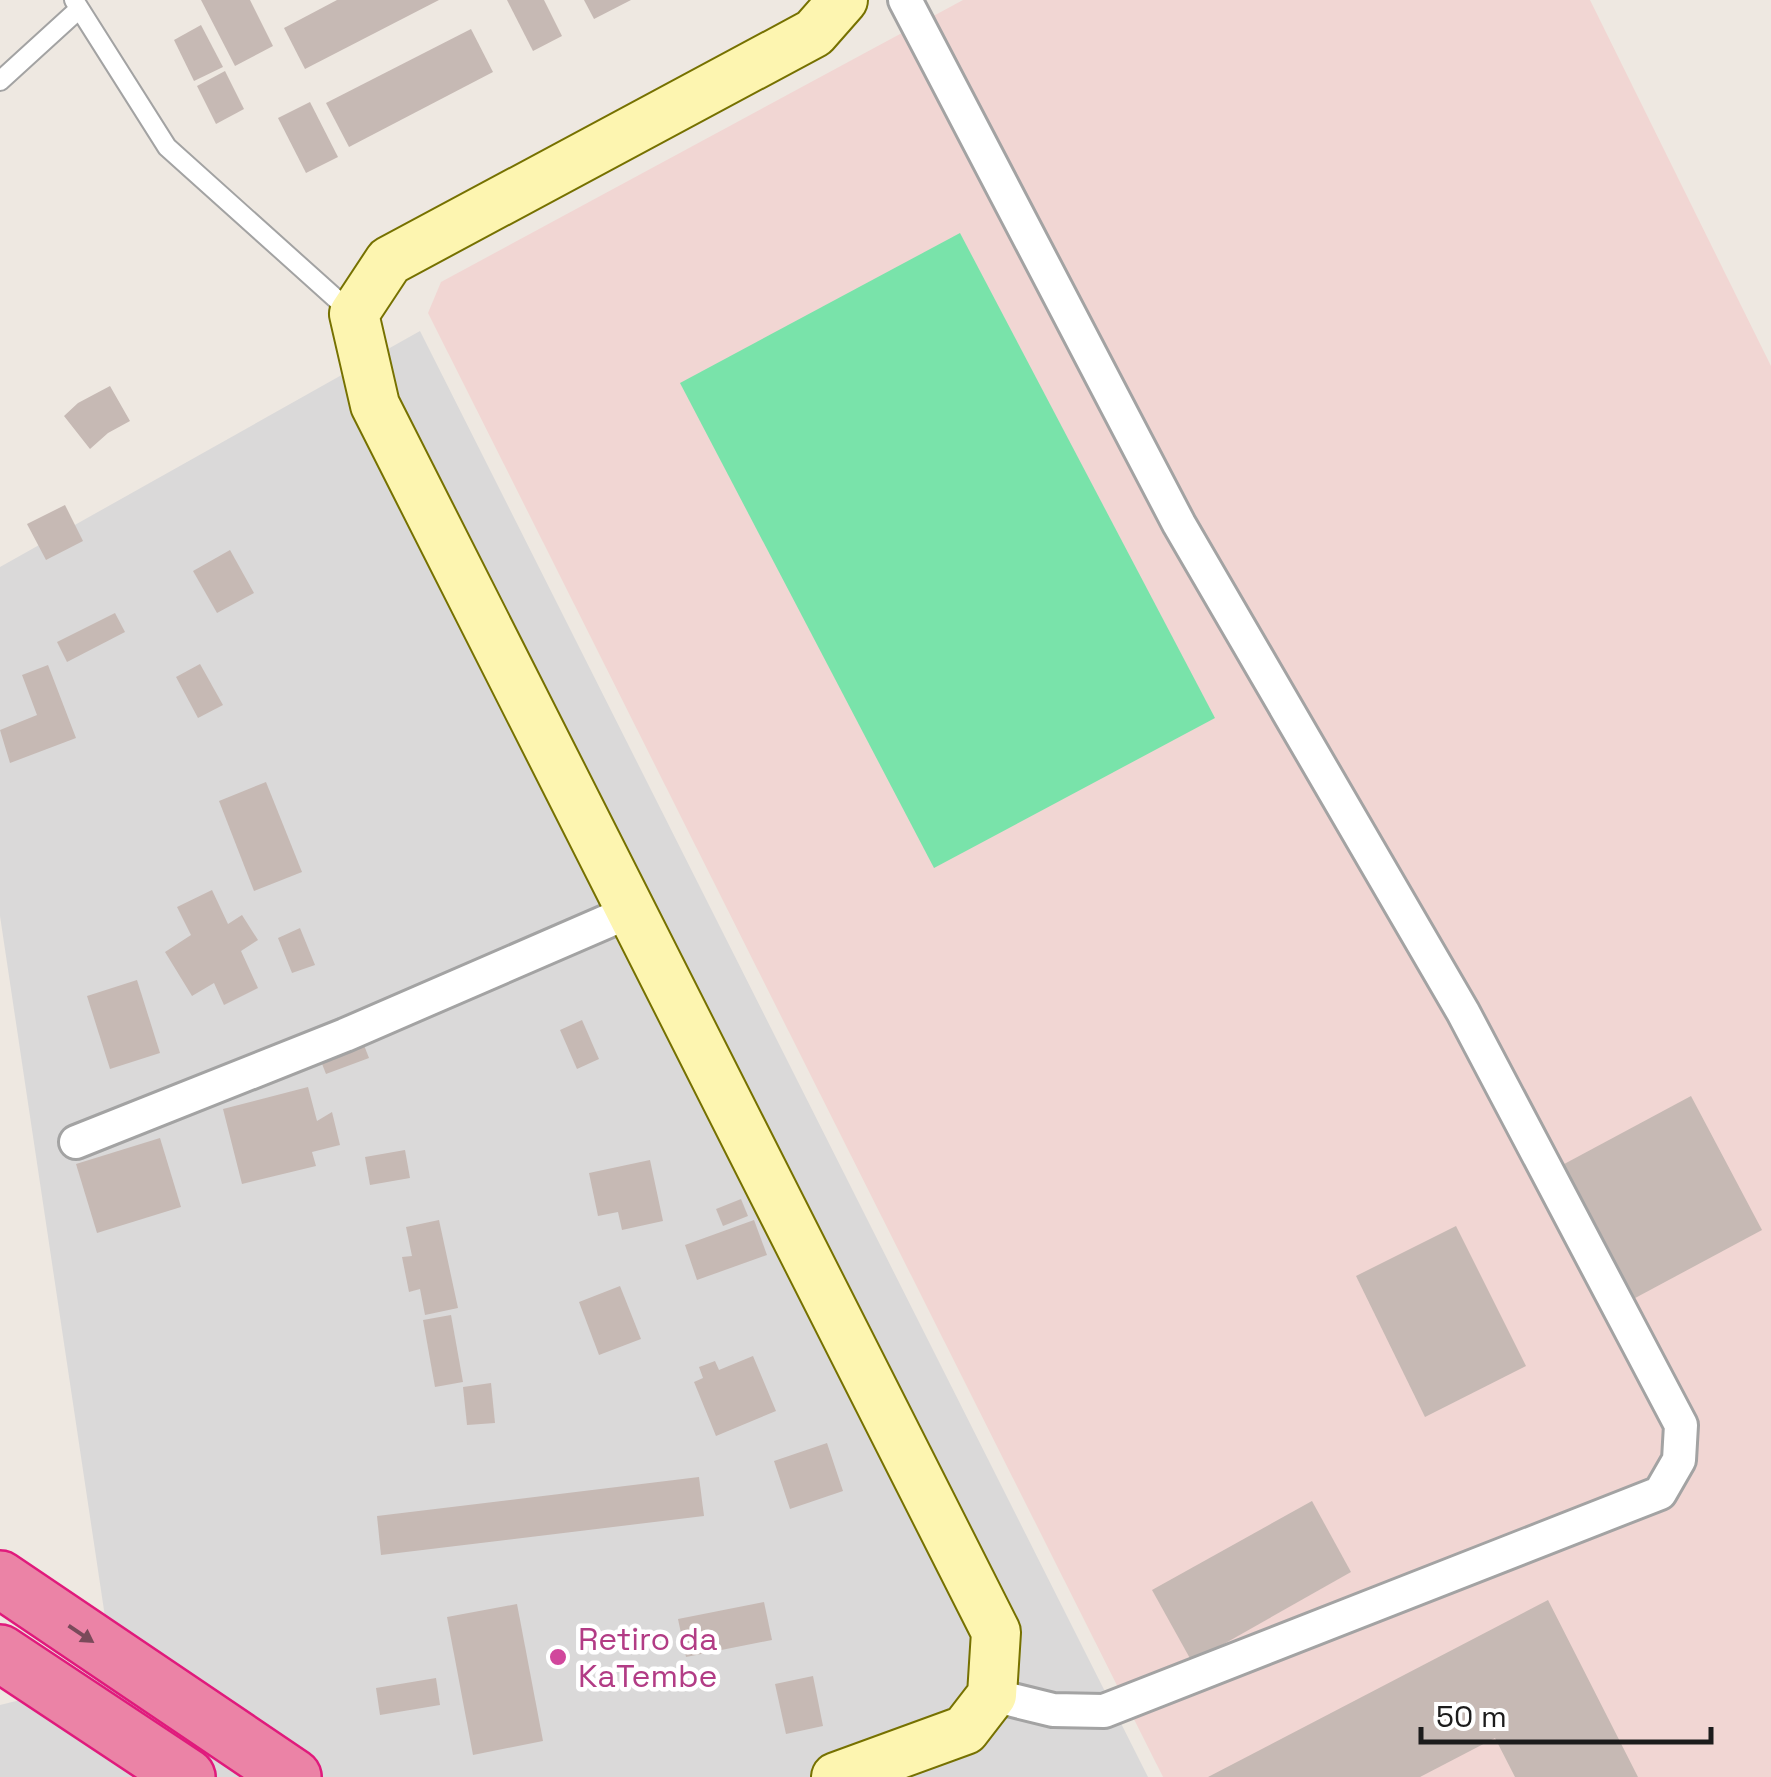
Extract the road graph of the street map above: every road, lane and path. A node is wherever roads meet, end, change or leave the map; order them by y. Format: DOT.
graph roads {
  1 [pos="842,0"];
  2 [pos="905,0"];
  3 [pos="77,4"];
  4 [pos="0,81"];
  5 [pos="354,314"];
  6 [pos="631,911"];
  7 [pos="76,1142"];
  8 [pos="0,1579"];
  9 [pos="0,1653"];
  10 [pos="992,1695"];
  11 [pos="188,1777"];
  12 [pos="293,1777"];
  13 [pos="836,1777"];
  1 -- 5 [label="street"];
  2 -- 10 [label="street"];
  3 -- 4 [label="lane"];
  3 -- 5 [label="lane"];
  5 -- 6 [label="street"];
  6 -- 7 [label="street"];
  6 -- 10 [label="street"];
  8 -- 12 [label="highway, one-way"];
  9 -- 11 [label="highway"];
  10 -- 13 [label="street"];
}
